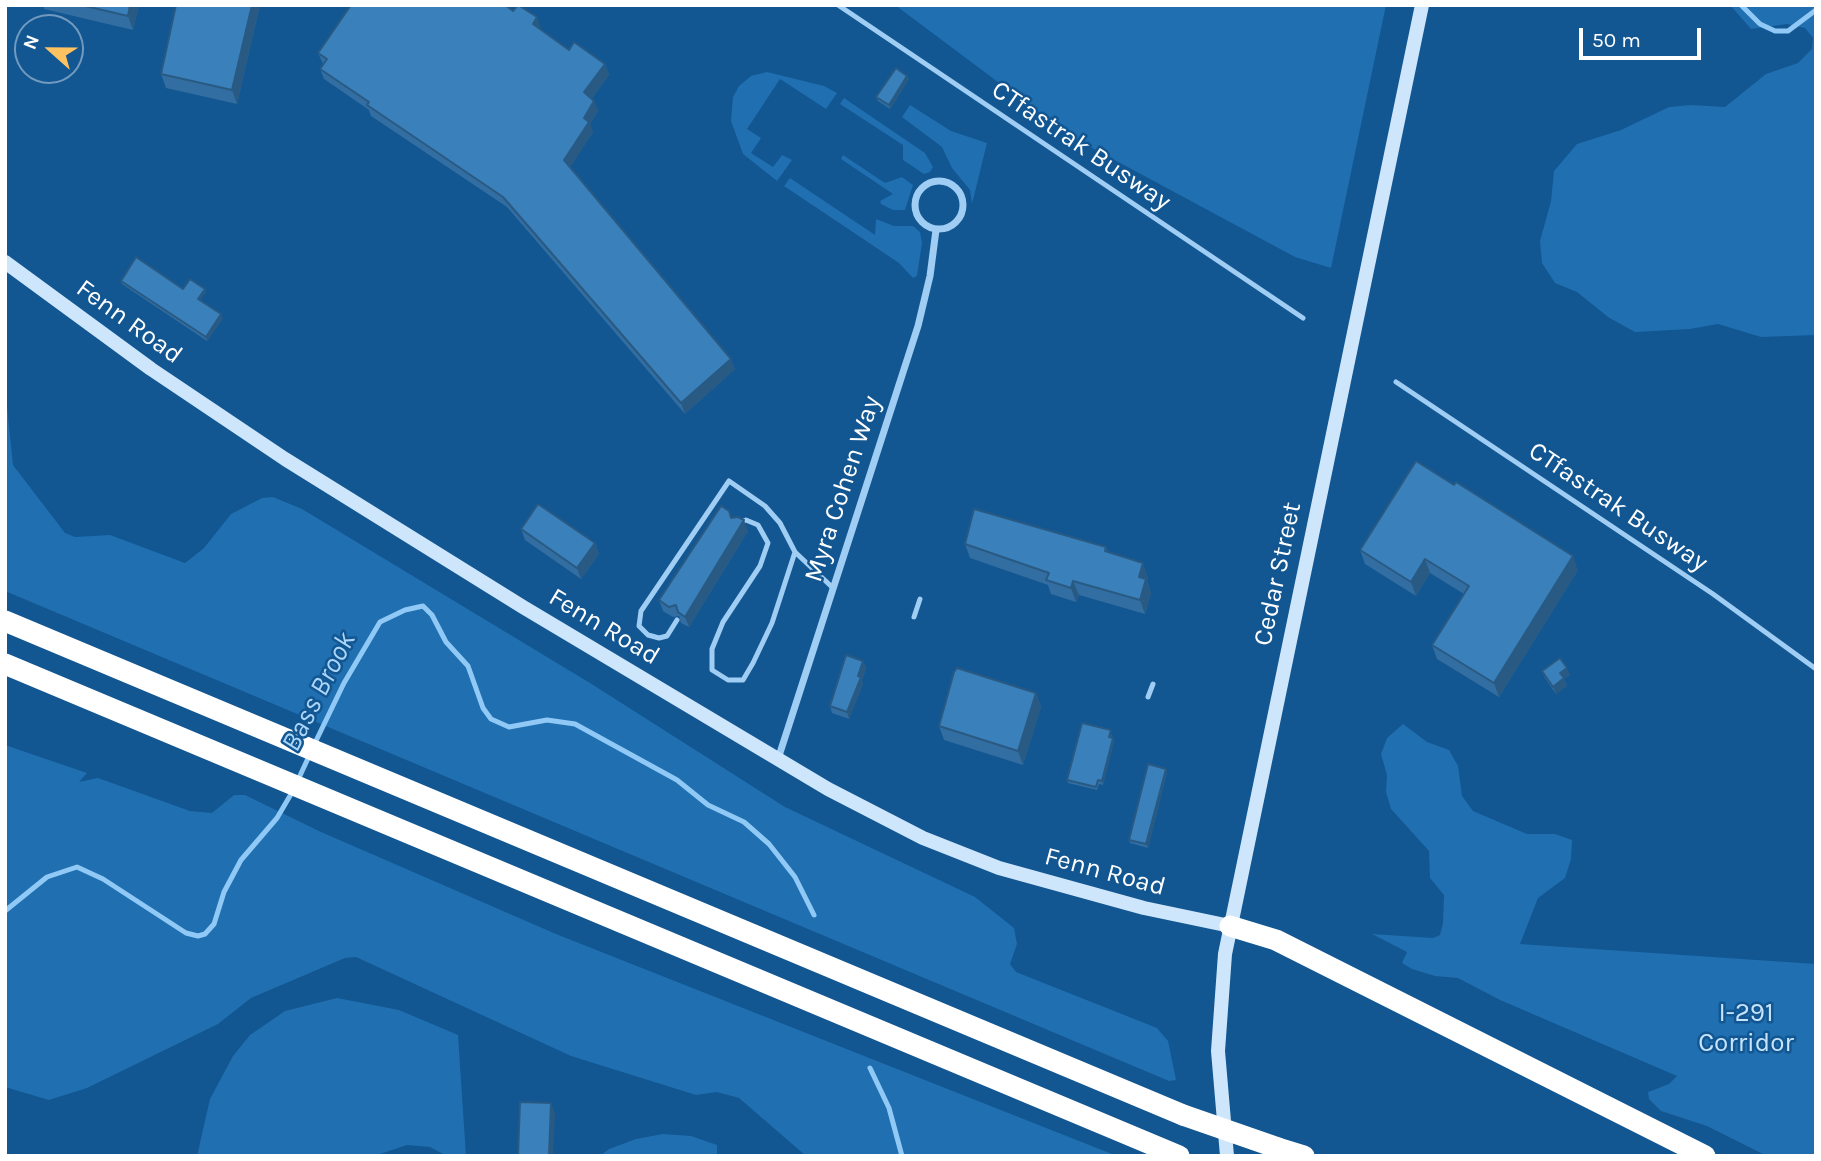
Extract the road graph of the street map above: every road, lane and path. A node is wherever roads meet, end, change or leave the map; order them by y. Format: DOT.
graph roads {
  1 [pos="838,5"];
  2 [pos="1422,5"];
  3 [pos="936,230"];
  4 [pos="5,262"];
  5 [pos="1303,318"];
  6 [pos="1396,382"];
  7 [pos="737,524"];
  8 [pos="795,552"];
  9 [pos="833,588"];
  10 [pos="920,598"];
  11 [pos="914,617"];
  12 [pos="677,620"];
  13 [pos="5,621"];
  14 [pos="5,664"];
  15 [pos="1816,669"];
  16 [pos="1153,684"];
  17 [pos="1148,697"];
  18 [pos="778,759"];
  19 [pos="1230,926"];
  20 [pos="1179,1156"];
  21 [pos="1227,1156"];
  22 [pos="1304,1156"];
  23 [pos="1704,1156"];
  1 -- 5 [label="lane, CTfastrak Busway"];
  2 -- 19 [label="main road, Cedar Street"];
  3 -- 3 [label="street"];
  3 -- 9 [label="street, Myra Cohen Way"];
  4 -- 18 [label="main road, Fenn Road"];
  6 -- 15 [label="lane, CTfastrak Busway"];
  7 -- 8 [label="lane"];
  8 -- 9 [label="lane"];
  8 -- 12 [label="lane"];
  9 -- 18 [label="street, Myra Cohen Way"];
  10 -- 11 [label="lane"];
  13 -- 22 [label="highway, bridge"];
  14 -- 20 [label="highway"];
  16 -- 17 [label="lane"];
  18 -- 19 [label="main road, Fenn Road"];
  19 -- 21 [label="main road, Cedar Street"];
  19 -- 23 [label="highway"];
}
